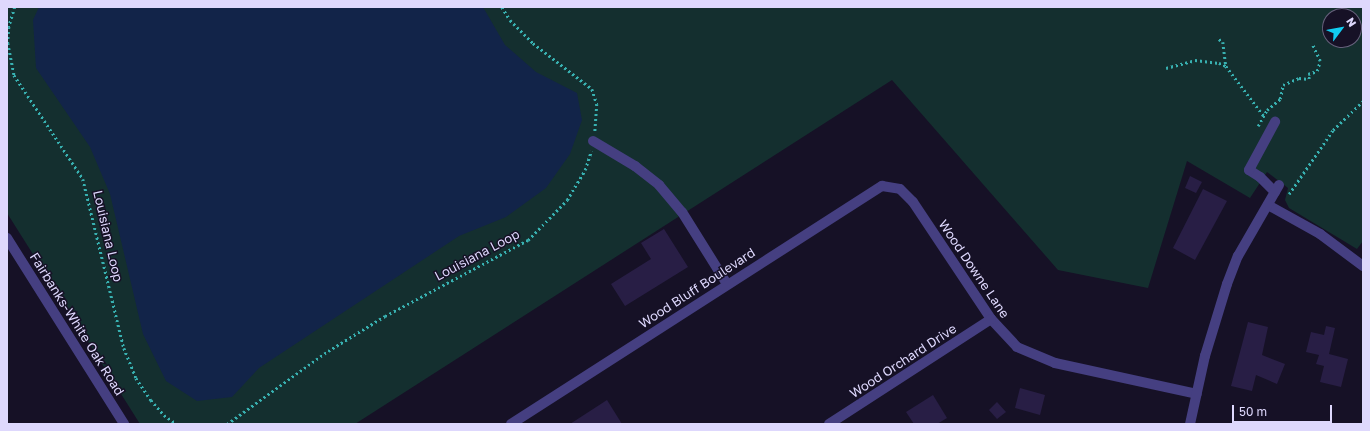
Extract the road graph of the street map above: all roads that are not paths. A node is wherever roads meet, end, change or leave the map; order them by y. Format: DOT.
graph roads {
  1 [pos="1276,122"];
  2 [pos="593,141"];
  3 [pos="900,189"];
  4 [pos="1268,205"];
  5 [pos="7,238"];
  6 [pos="1363,266"];
  7 [pos="727,284"];
  8 [pos="991,319"];
  9 [pos="1197,394"];
  10 [pos="124,424"];
  11 [pos="511,424"];
  12 [pos="829,424"];
  13 [pos="1190,424"];
  1 -- 4 [label="street"];
  2 -- 7 [label="street"];
  3 -- 7 [label="street, Wood Bluff Boulevard"];
  3 -- 8 [label="street, Wood Downe Lane"];
  4 -- 6 [label="street"];
  4 -- 9 [label="street"];
  5 -- 10 [label="street, Fairbanks-White Oak Road"];
  7 -- 11 [label="street, Wood Bluff Boulevard"];
  8 -- 9 [label="street, Wood Downe Lane"];
  8 -- 12 [label="street, Wood Orchard Drive"];
  9 -- 13 [label="street"];
}
